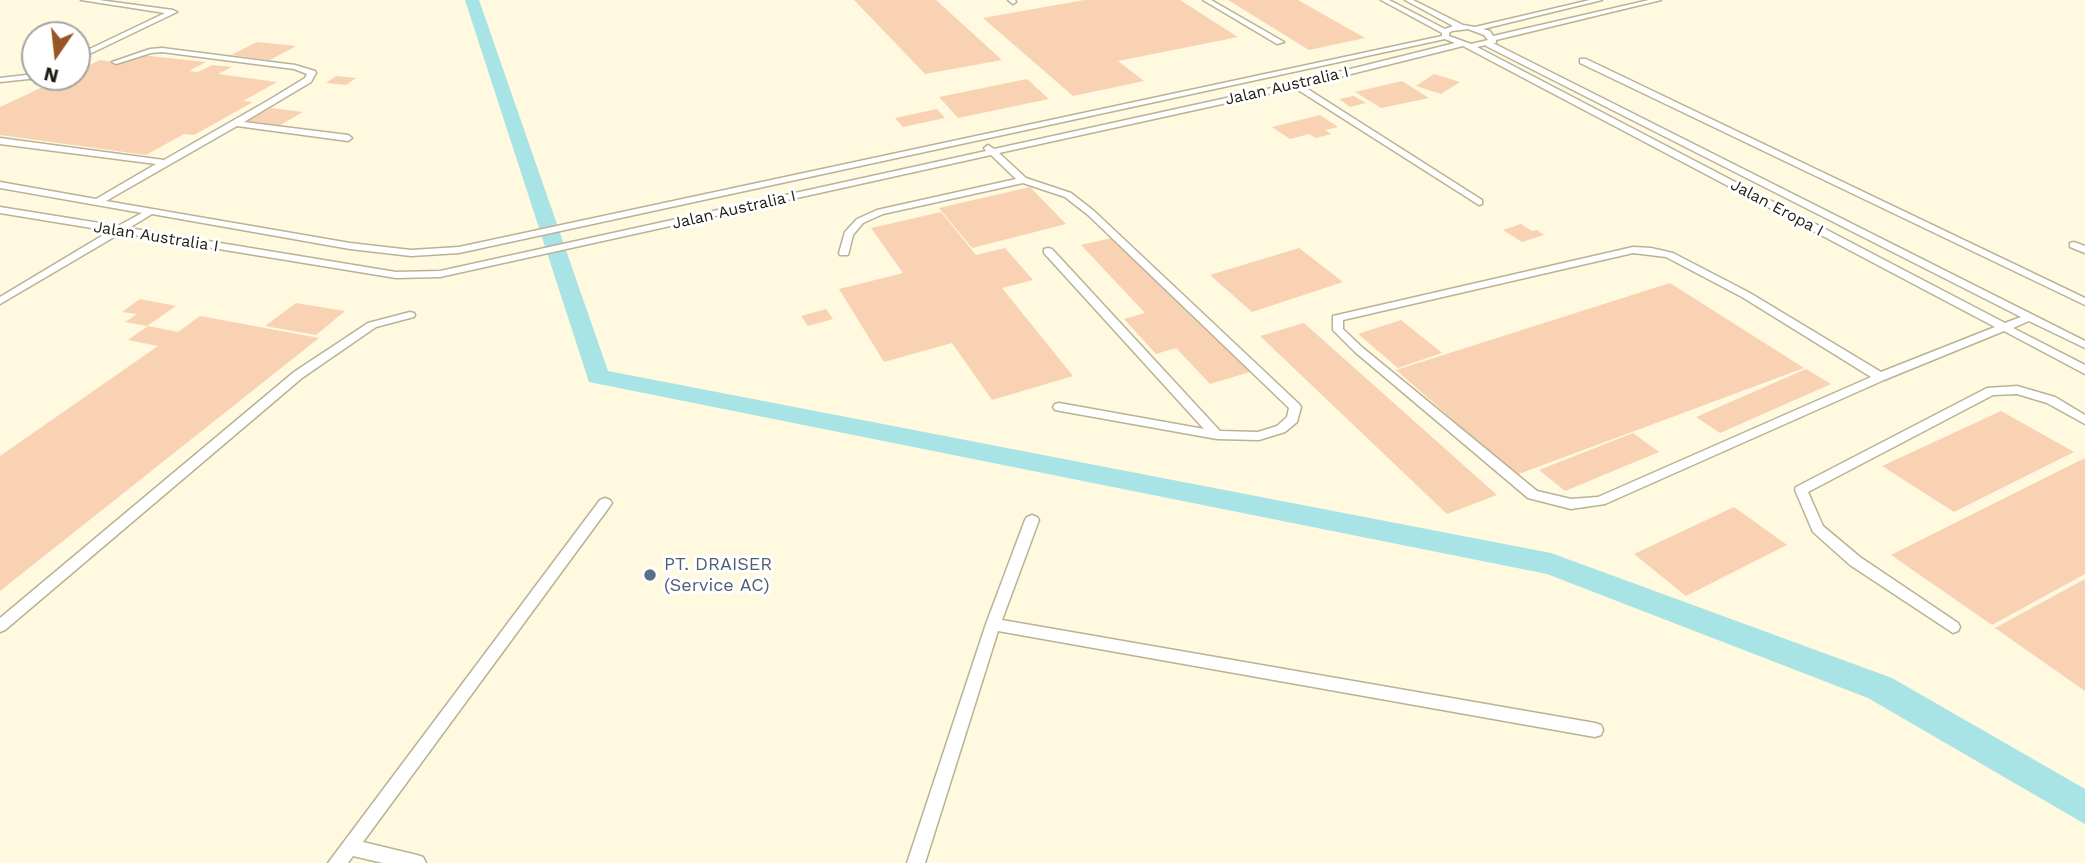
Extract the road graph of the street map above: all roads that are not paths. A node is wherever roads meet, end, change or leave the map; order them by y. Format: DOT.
graph roads {
  1 [pos="84,0"];
  2 [pos="1206,0"];
  3 [pos="1384,0"];
  4 [pos="1408,0"];
  5 [pos="1599,0"];
  6 [pos="1658,0"];
  7 [pos="1460,27"];
  8 [pos="1476,29"];
  9 [pos="1445,35"];
  10 [pos="1491,41"];
  11 [pos="1280,42"];
  12 [pos="1466,45"];
  13 [pos="91,51"];
  14 [pos="1583,61"];
  15 [pos="116,62"];
  16 [pos="1280,74"];
  17 [pos="21,78"];
  18 [pos="0,80"];
  19 [pos="1296,85"];
  20 [pos="236,123"];
  21 [pos="348,138"];
  22 [pos="977,138"];
  23 [pos="0,141"];
  24 [pos="992,152"];
  25 [pos="166,163"];
  26 [pos="1023,180"];
  27 [pos="0,185"];
  28 [pos="99,201"];
  29 [pos="1479,201"];
  30 [pos="0,210"];
  31 [pos="152,211"];
  32 [pos="597,221"];
  33 [pos="117,230"];
  34 [pos="526,237"];
  35 [pos="600,239"];
  36 [pos="2074,245"];
  37 [pos="2085,250"];
  38 [pos="1048,251"];
  39 [pos="844,253"];
  40 [pos="0,301"];
  41 [pos="2085,302"];
  42 [pos="410,315"];
  43 [pos="2030,317"];
  44 [pos="2004,328"];
  45 [pos="2085,345"];
  46 [pos="2085,370"];
  47 [pos="1880,377"];
  48 [pos="1059,407"];
  49 [pos="2085,419"];
  50 [pos="1217,435"];
  51 [pos="606,503"];
  52 [pos="1032,520"];
  53 [pos="993,624"];
  54 [pos="0,626"];
  55 [pos="1954,627"];
  56 [pos="1595,730"];
  57 [pos="350,847"];
  58 [pos="337,863"];
  59 [pos="417,863"];
  60 [pos="916,863"];
  1 -- 13 [label="lane"];
  2 -- 11 [label="lane"];
  3 -- 9 [label="lane"];
  4 -- 7 [label="lane"];
  5 -- 8 [label="lane, Jalan Australia I"];
  6 -- 10 [label="lane, Jalan Australia I"];
  7 -- 8 [label="lane, Jalan Australia I"];
  7 -- 9 [label="lane, Jalan Australia I"];
  8 -- 10 [label="lane, Jalan Australia I"];
  9 -- 12 [label="lane"];
  9 -- 16 [label="lane, Jalan Australia I"];
  10 -- 12 [label="lane, Jalan Australia I"];
  10 -- 43 [label="lane, Jalan Eropa I"];
  12 -- 19 [label="lane, Jalan Australia I"];
  12 -- 44 [label="lane, Jalan Eropa I"];
  14 -- 41 [label="lane"];
  15 -- 20 [label="lane"];
  16 -- 19 [label="lane"];
  16 -- 22 [label="lane, Jalan Australia I"];
  17 -- 18 [label="lane"];
  19 -- 24 [label="lane, Jalan Australia I"];
  19 -- 29 [label="lane"];
  20 -- 21 [label="lane"];
  20 -- 25 [label="lane"];
  22 -- 24 [label="lane"];
  22 -- 32 [label="lane, Jalan Australia I"];
  23 -- 25 [label="lane"];
  24 -- 26 [label="lane"];
  24 -- 35 [label="lane, Jalan Australia I"];
  25 -- 28 [label="lane"];
  26 -- 39 [label="lane"];
  26 -- 50 [label="lane"];
  27 -- 28 [label="lane, Jalan Australia I"];
  28 -- 31 [label="lane, Jalan Australia I"];
  30 -- 33 [label="lane, Jalan Australia I"];
  31 -- 33 [label="lane"];
  31 -- 34 [label="lane, Jalan Australia I"];
  32 -- 34 [label="lane, Jalan Australia I"];
  33 -- 35 [label="lane, Jalan Australia I"];
  33 -- 40 [label="lane"];
  36 -- 37 [label="lane"];
  38 -- 50 [label="lane"];
  42 -- 54 [label="lane"];
  43 -- 44 [label="lane"];
  43 -- 45 [label="lane, Jalan Eropa I"];
  44 -- 46 [label="lane, Jalan Eropa I"];
  44 -- 47 [label="lane"];
  47 -- 47 [label="lane"];
  48 -- 50 [label="lane"];
  49 -- 55 [label="lane"];
  51 -- 57 [label="lane"];
  52 -- 53 [label="lane"];
  53 -- 56 [label="lane"];
  53 -- 60 [label="lane"];
  57 -- 58 [label="lane"];
  57 -- 59 [label="lane"];
}
